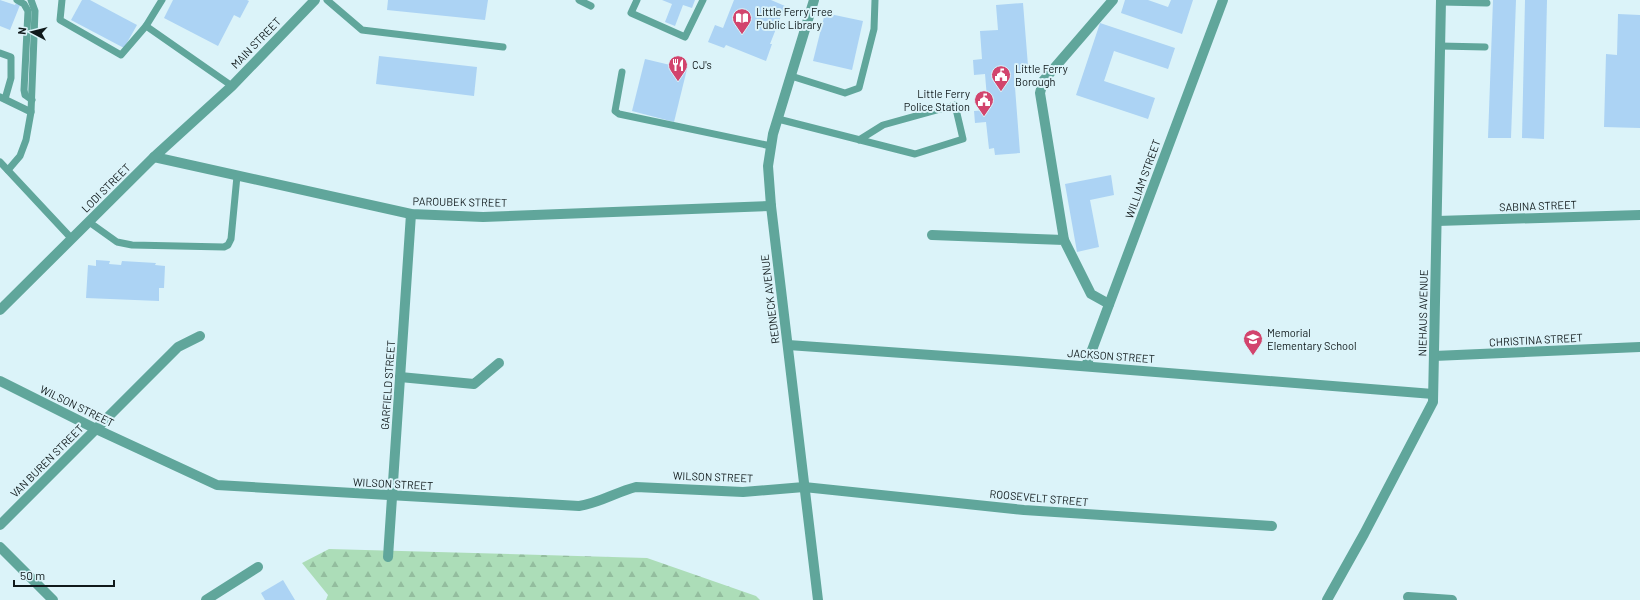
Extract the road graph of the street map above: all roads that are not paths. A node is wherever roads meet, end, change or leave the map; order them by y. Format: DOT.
graph roads {
  1 [pos="17,0"];
  2 [pos="31,0"];
  3 [pos="62,0"];
  4 [pos="162,0"];
  5 [pos="315,0"];
  6 [pos="327,0"];
  7 [pos="578,0"];
  8 [pos="637,0"];
  9 [pos="703,0"];
  10 [pos="814,0"];
  11 [pos="874,0"];
  12 [pos="1113,0"];
  13 [pos="1223,0"];
  14 [pos="1441,1"];
  15 [pos="1487,3"];
  16 [pos="591,6"];
  17 [pos="146,26"];
  18 [pos="1440,46"];
  19 [pos="503,47"];
  20 [pos="1485,47"];
  21 [pos="0,53"];
  22 [pos="622,72"];
  23 [pos="791,76"];
  24 [pos="232,86"];
  25 [pos="2,98"];
  26 [pos="32,100"];
  27 [pos="31,112"];
  28 [pos="778,119"];
  29 [pos="859,140"];
  30 [pos="771,146"];
  31 [pos="154,157"];
  32 [pos="0,162"];
  33 [pos="8,170"];
  34 [pos="237,176"];
  35 [pos="771,206"];
  36 [pos="411,214"];
  37 [pos="1640,215"];
  38 [pos="1436,221"];
  39 [pos="89,222"];
  40 [pos="932,235"];
  41 [pos="72,239"];
  42 [pos="1064,240"];
  43 [pos="1109,304"];
  44 [pos="0,310"];
  45 [pos="200,336"];
  46 [pos="788,345"];
  47 [pos="1640,347"];
  48 [pos="1434,356"];
  49 [pos="499,363"];
  50 [pos="1086,366"];
  51 [pos="400,377"];
  52 [pos="0,381"];
  53 [pos="1433,394"];
  54 [pos="96,429"];
  55 [pos="804,487"];
  56 [pos="392,496"];
  57 [pos="0,525"];
  58 [pos="1272,526"];
  59 [pos="0,547"];
  60 [pos="388,557"];
  61 [pos="258,567"];
  62 [pos="1408,598"];
  63 [pos="53,600"];
  64 [pos="206,600"];
  65 [pos="818,600"];
  66 [pos="1327,600"];
  67 [pos="1452,600"];
  1 -- 26 [label="lane"];
  2 -- 26 [label="lane"];
  3 -- 17 [label="lane"];
  4 -- 17 [label="lane"];
  5 -- 24 [label="street, MAIN STREET"];
  6 -- 19 [label="lane"];
  7 -- 16 [label="lane"];
  8 -- 9 [label="lane"];
  10 -- 23 [label="street, REDNECK AVENUE"];
  11 -- 23 [label="lane"];
  12 -- 42 [label="street"];
  13 -- 43 [label="street, WILLIAM STREET"];
  14 -- 15 [label="lane"];
  14 -- 18 [label="street, NIEHAUS AVENUE"];
  17 -- 24 [label="lane"];
  18 -- 20 [label="lane"];
  18 -- 38 [label="street, NIEHAUS AVENUE"];
  21 -- 25 [label="lane"];
  22 -- 30 [label="lane"];
  23 -- 28 [label="street, REDNECK AVENUE"];
  24 -- 31 [label="street, LODI STREET"];
  25 -- 27 [label="lane"];
  26 -- 27 [label="lane"];
  27 -- 33 [label="lane"];
  28 -- 29 [label="lane"];
  28 -- 30 [label="street, REDNECK AVENUE"];
  29 -- 29 [label="lane"];
  30 -- 35 [label="street, REDNECK AVENUE"];
  31 -- 34 [label="street, PAROUBEK STREET"];
  31 -- 39 [label="street, LODI STREET"];
  32 -- 33 [label="lane"];
  33 -- 41 [label="lane"];
  34 -- 36 [label="street, PAROUBEK STREET"];
  34 -- 39 [label="lane"];
  35 -- 36 [label="street, PAROUBEK STREET"];
  35 -- 46 [label="street, REDNECK AVENUE"];
  36 -- 51 [label="street, GARFIELD STREET"];
  37 -- 38 [label="street, SABINA STREET"];
  38 -- 48 [label="street, NIEHAUS AVENUE"];
  39 -- 41 [label="street, LODI STREET"];
  40 -- 42 [label="street"];
  41 -- 44 [label="street, LODI STREET"];
  42 -- 43 [label="street"];
  43 -- 50 [label="street, WILLIAM STREET"];
  45 -- 54 [label="street, VAN BUREN STREET"];
  46 -- 50 [label="street, JACKSON STREET"];
  46 -- 55 [label="street, REDNECK AVENUE"];
  47 -- 48 [label="street, CHRISTINA STREET"];
  48 -- 53 [label="street, NIEHAUS AVENUE"];
  49 -- 51 [label="street"];
  50 -- 53 [label="street, JACKSON STREET"];
  51 -- 56 [label="street, GARFIELD STREET"];
  52 -- 54 [label="street, WILSON STREET"];
  53 -- 66 [label="street, NIEHAUS AVENUE"];
  54 -- 56 [label="street, WILSON STREET"];
  54 -- 57 [label="street, VAN BUREN STREET"];
  55 -- 56 [label="street, WILSON STREET"];
  55 -- 58 [label="street, ROOSEVELT STREET"];
  55 -- 65 [label="street, REDNECK AVENUE"];
  56 -- 60 [label="street, GARFIELD STREET"];
  59 -- 63 [label="street"];
  61 -- 64 [label="street"];
  62 -- 67 [label="street"];
}
